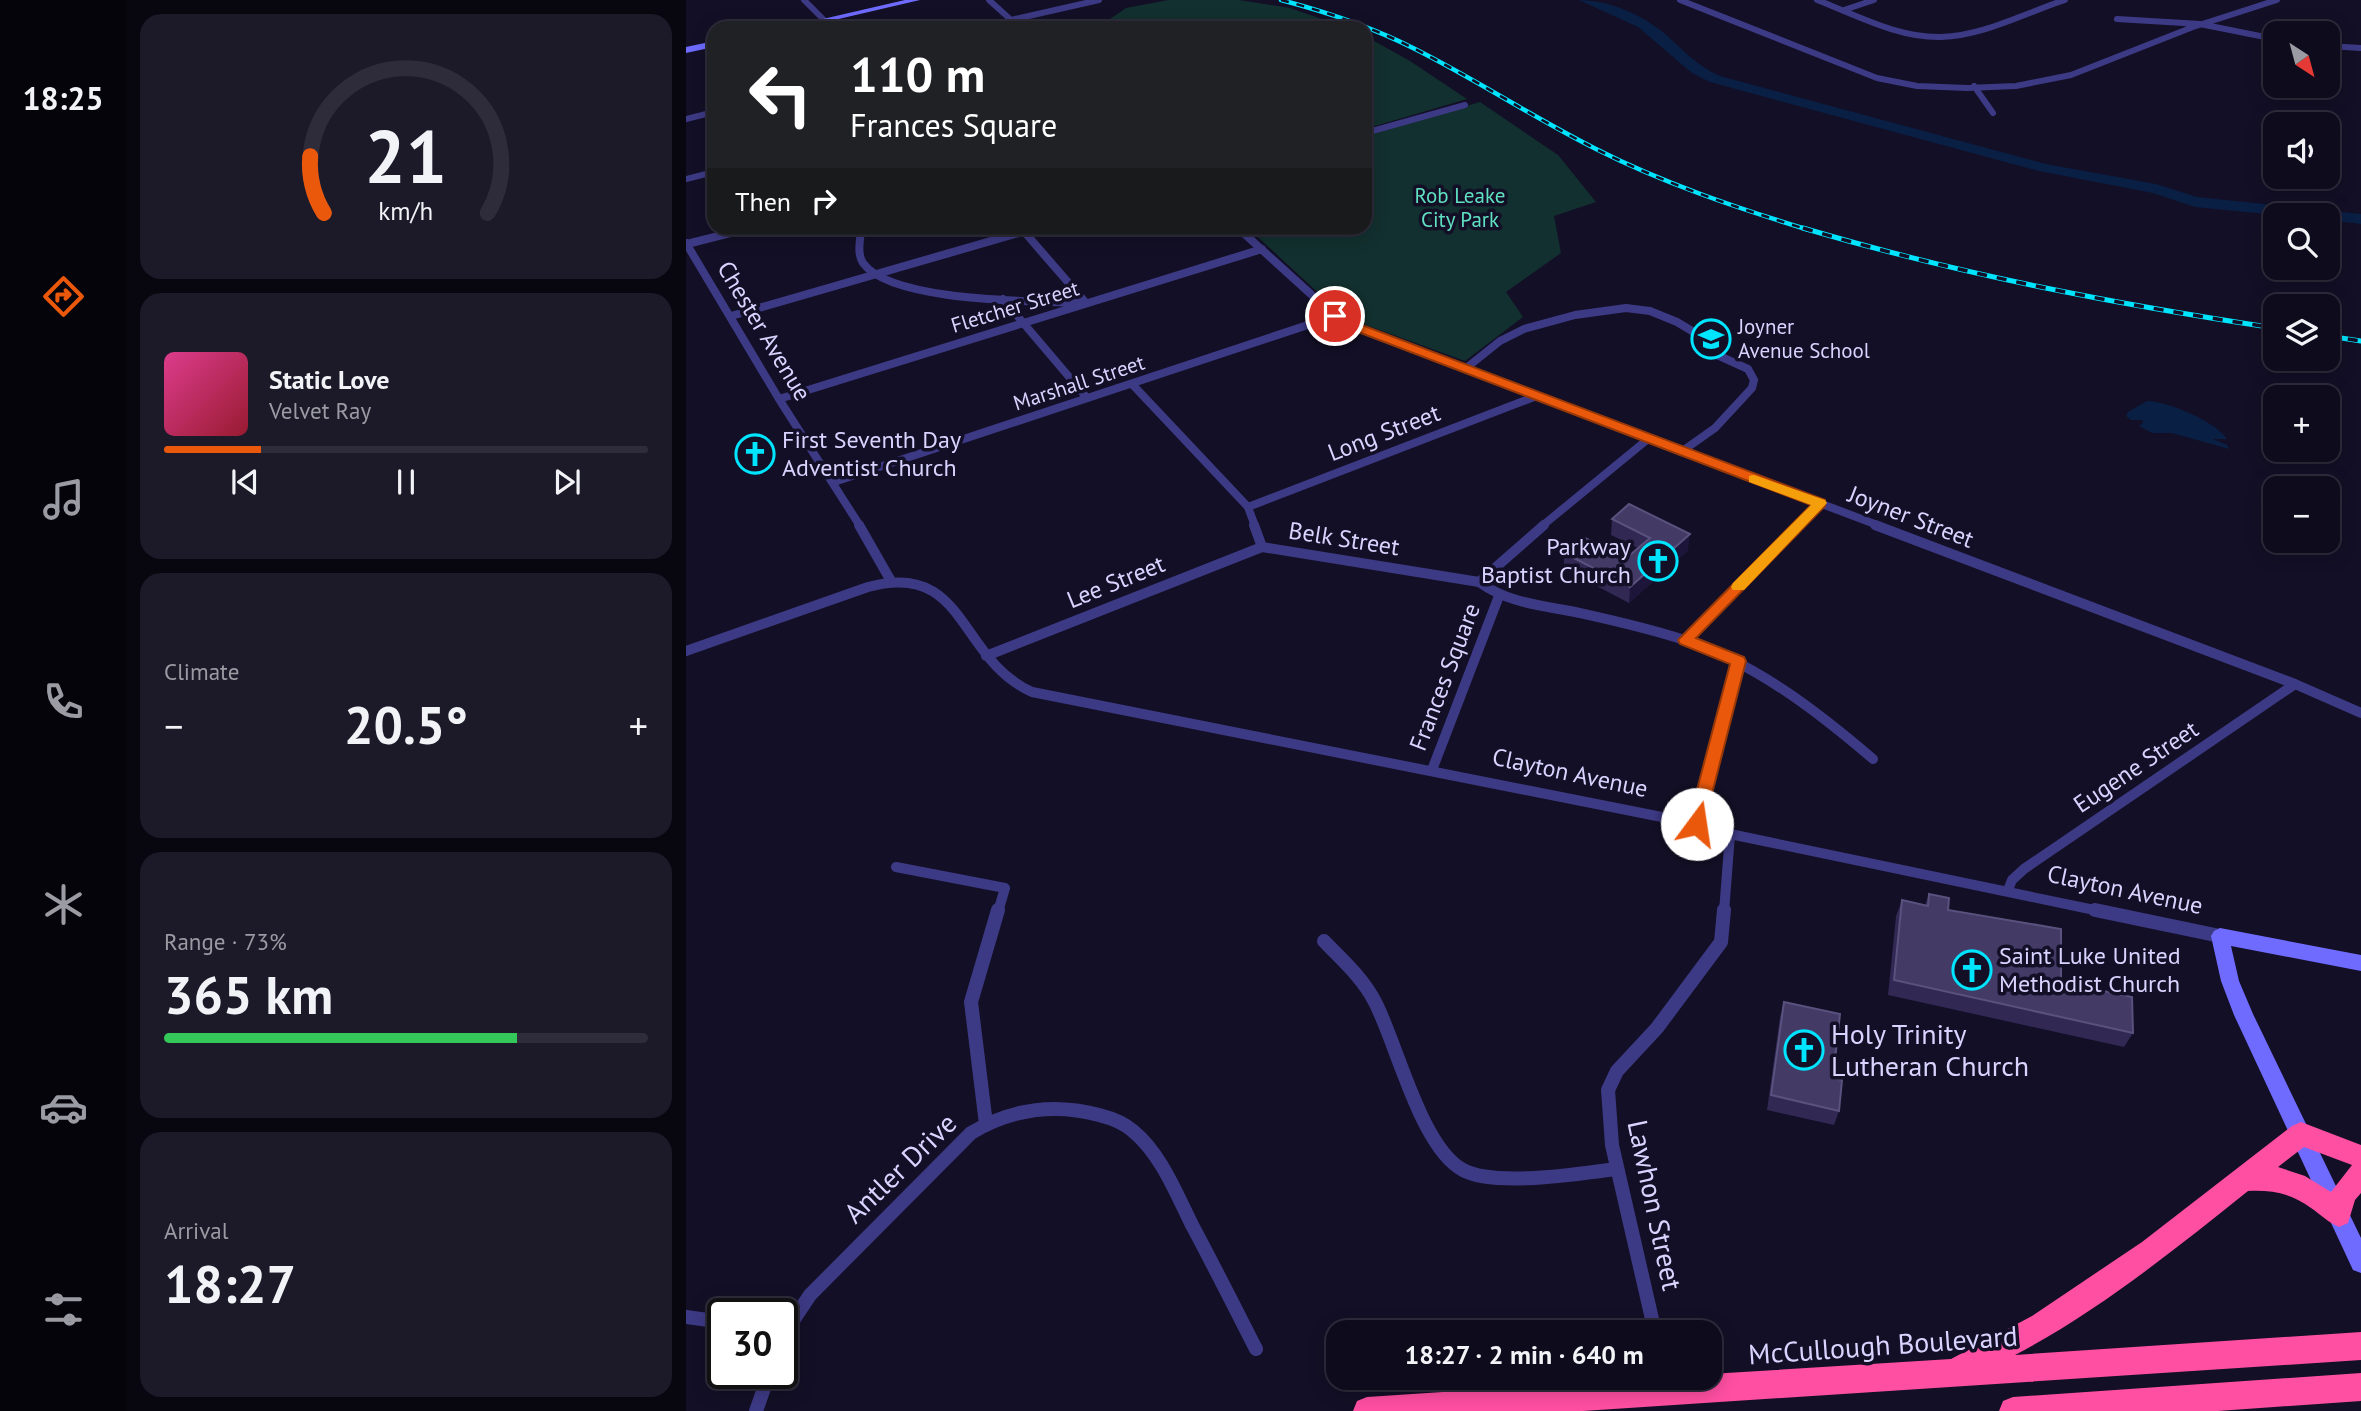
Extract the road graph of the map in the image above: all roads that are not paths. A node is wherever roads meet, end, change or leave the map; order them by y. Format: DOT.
graph roads {
  1 [pos="804,0"];
  2 [pos="916,0"];
  3 [pos="989,0"];
  4 [pos="1099,0"];
  5 [pos="1680,0"];
  6 [pos="1817,0"];
  7 [pos="1874,0"];
  8 [pos="2065,0"];
  9 [pos="2277,0"];
  10 [pos="1844,10"];
  11 [pos="2117,19"];
  12 [pos="824,20"];
  13 [pos="1011,20"];
  14 [pos="820,21"];
  15 [pos="2200,24"];
  16 [pos="2263,37"];
  17 [pos="707,46"];
  18 [pos="2340,47"];
  19 [pos="2361,48"];
  20 [pos="686,50"];
  21 [pos="1975,86"];
  22 [pos="1465,105"];
  23 [pos="1993,113"];
  24 [pos="707,114"];
  25 [pos="686,119"];
  26 [pos="1372,131"];
  27 [pos="707,174"];
  28 [pos="686,178"];
  29 [pos="722,235"];
  30 [pos="861,235"];
  31 [pos="1004,235"];
  32 [pos="1028,235"];
  33 [pos="1246,235"];
  34 [pos="686,244"];
  35 [pos="1262,249"];
  36 [pos="874,275"];
  37 [pos="1003,299"];
  38 [pos="1086,303"];
  39 [pos="732,316"];
  40 [pos="1335,316"];
  41 [pos="1024,323"];
  42 [pos="1465,369"];
  43 [pos="1132,384"];
  44 [pos="1534,397"];
  45 [pos="779,398"];
  46 [pos="1087,398"];
  47 [pos="1648,439"];
  48 [pos="1681,452"];
  49 [pos="834,482"];
  50 [pos="1820,503"];
  51 [pos="1248,507"];
  52 [pos="1262,547"];
  53 [pos="891,581"];
  54 [pos="1479,582"];
  55 [pos="1499,596"];
  56 [pos="1685,640"];
  57 [pos="686,651"];
  58 [pos="986,656"];
  59 [pos="1738,661"];
  60 [pos="2295,684"];
  61 [pos="2361,713"];
  62 [pos="1873,759"];
  63 [pos="1432,770"];
  64 [pos="1697,824"];
  65 [pos="1730,834"];
  66 [pos="896,867"];
  67 [pos="2008,890"];
  68 [pos="2220,936"];
  69 [pos="1324,940"];
  70 [pos="2361,964"];
  71 [pos="986,1124"];
  72 [pos="2301,1134"];
  73 [pos="2361,1157"];
  74 [pos="1616,1169"];
  75 [pos="2361,1174"];
  76 [pos="2245,1179"];
  77 [pos="2339,1214"];
  78 [pos="2361,1262"];
  79 [pos="798,1311"];
  80 [pos="686,1317"];
  81 [pos="707,1320"];
  82 [pos="1652,1320"];
  83 [pos="2361,1346"];
  84 [pos="1256,1349"];
  85 [pos="1955,1371"];
  86 [pos="2361,1387"];
  87 [pos="764,1389"];
  88 [pos="1667,1393"];
  89 [pos="756,1411"];
  90 [pos="1367,1411"];
  91 [pos="2013,1411"];
  1 -- 12 [label="street"];
  2 -- 12 [label="street"];
  3 -- 13 [label="street"];
  4 -- 13 [label="street"];
  5 -- 21 [label="street"];
  6 -- 10 [label="street"];
  7 -- 10 [label="street"];
  8 -- 10 [label="street"];
  9 -- 15 [label="street"];
  11 -- 15 [label="street"];
  12 -- 14 [label="street"];
  15 -- 16 [label="street"];
  15 -- 21 [label="street"];
  17 -- 20 [label="street"];
  18 -- 19 [label="street"];
  21 -- 23 [label="street"];
  22 -- 26 [label="street"];
  24 -- 25 [label="street"];
  27 -- 28 [label="street"];
  29 -- 34 [label="street"];
  30 -- 36 [label="street"];
  31 -- 36 [label="street"];
  32 -- 38 [label="street"];
  33 -- 35 [label="street, Joyner Street"];
  34 -- 39 [label="street, Chester Avenue"];
  35 -- 38 [label="street, Fletcher Street"];
  35 -- 40 [label="street, Joyner Street"];
  36 -- 37 [label="street"];
  36 -- 39 [label="street"];
  37 -- 38 [label="street"];
  37 -- 41 [label="street"];
  38 -- 41 [label="street, Fletcher Street"];
  39 -- 45 [label="street, Chester Avenue"];
  40 -- 42 [label="street, Joyner Street"];
  40 -- 43 [label="street, Marshall Street"];
  41 -- 45 [label="street, Fletcher Street"];
  41 -- 46 [label="street"];
  42 -- 44 [label="street, Joyner Street"];
  42 -- 48 [label="street"];
  43 -- 46 [label="street, Marshall Street"];
  43 -- 51 [label="street, Belk Street"];
  44 -- 47 [label="street, Joyner Street"];
  44 -- 51 [label="street, Long Street"];
  45 -- 49 [label="street, Chester Avenue"];
  46 -- 49 [label="street, Marshall Street"];
  47 -- 48 [label="street, Joyner Street"];
  47 -- 54 [label="street"];
  48 -- 50 [label="street, Joyner Street"];
  49 -- 53 [label="street, Chester Avenue"];
  50 -- 56 [label="street"];
  50 -- 60 [label="street, Joyner Street"];
  51 -- 52 [label="street, Belk Street"];
  52 -- 54 [label="street, Belk Street"];
  52 -- 58 [label="street, Lee Street"];
  53 -- 57 [label="street"];
  53 -- 58 [label="street"];
  54 -- 55 [label="street, Belk Street"];
  55 -- 56 [label="street, Frances Square"];
  55 -- 63 [label="street, Frances Square"];
  56 -- 59 [label="street, Frances Square"];
  58 -- 63 [label="street, Clayton Avenue"];
  59 -- 62 [label="street, Frances Square"];
  59 -- 64 [label="street"];
  60 -- 61 [label="street, Joyner Street"];
  60 -- 67 [label="street, Eugene Street"];
  63 -- 64 [label="street, Clayton Avenue"];
  64 -- 65 [label="street, Clayton Avenue"];
  65 -- 67 [label="street, Clayton Avenue"];
  65 -- 74 [label="street, Lawhon Street"];
  66 -- 71 [label="street"];
  67 -- 68 [label="street, Clayton Avenue"];
  68 -- 70 [label="street, Clayton Avenue"];
  68 -- 72 [label="street"];
  69 -- 74 [label="street"];
  71 -- 79 [label="street, Antler Drive"];
  71 -- 84 [label="street, Antler Drive"];
  72 -- 73 [label="highway"];
  72 -- 76 [label="highway"];
  72 -- 77 [label="street"];
  74 -- 82 [label="street, Lawhon Street"];
  75 -- 77 [label="highway"];
  76 -- 77 [label="highway"];
  76 -- 85 [label="highway"];
  77 -- 78 [label="street"];
  80 -- 81 [label="street"];
  83 -- 85 [label="highway, McCullough Boulevard"];
  85 -- 88 [label="highway, McCullough Boulevard"];
  86 -- 91 [label="highway"];
  87 -- 89 [label="street"];
  88 -- 90 [label="highway, McCullough Boulevard"];
}
